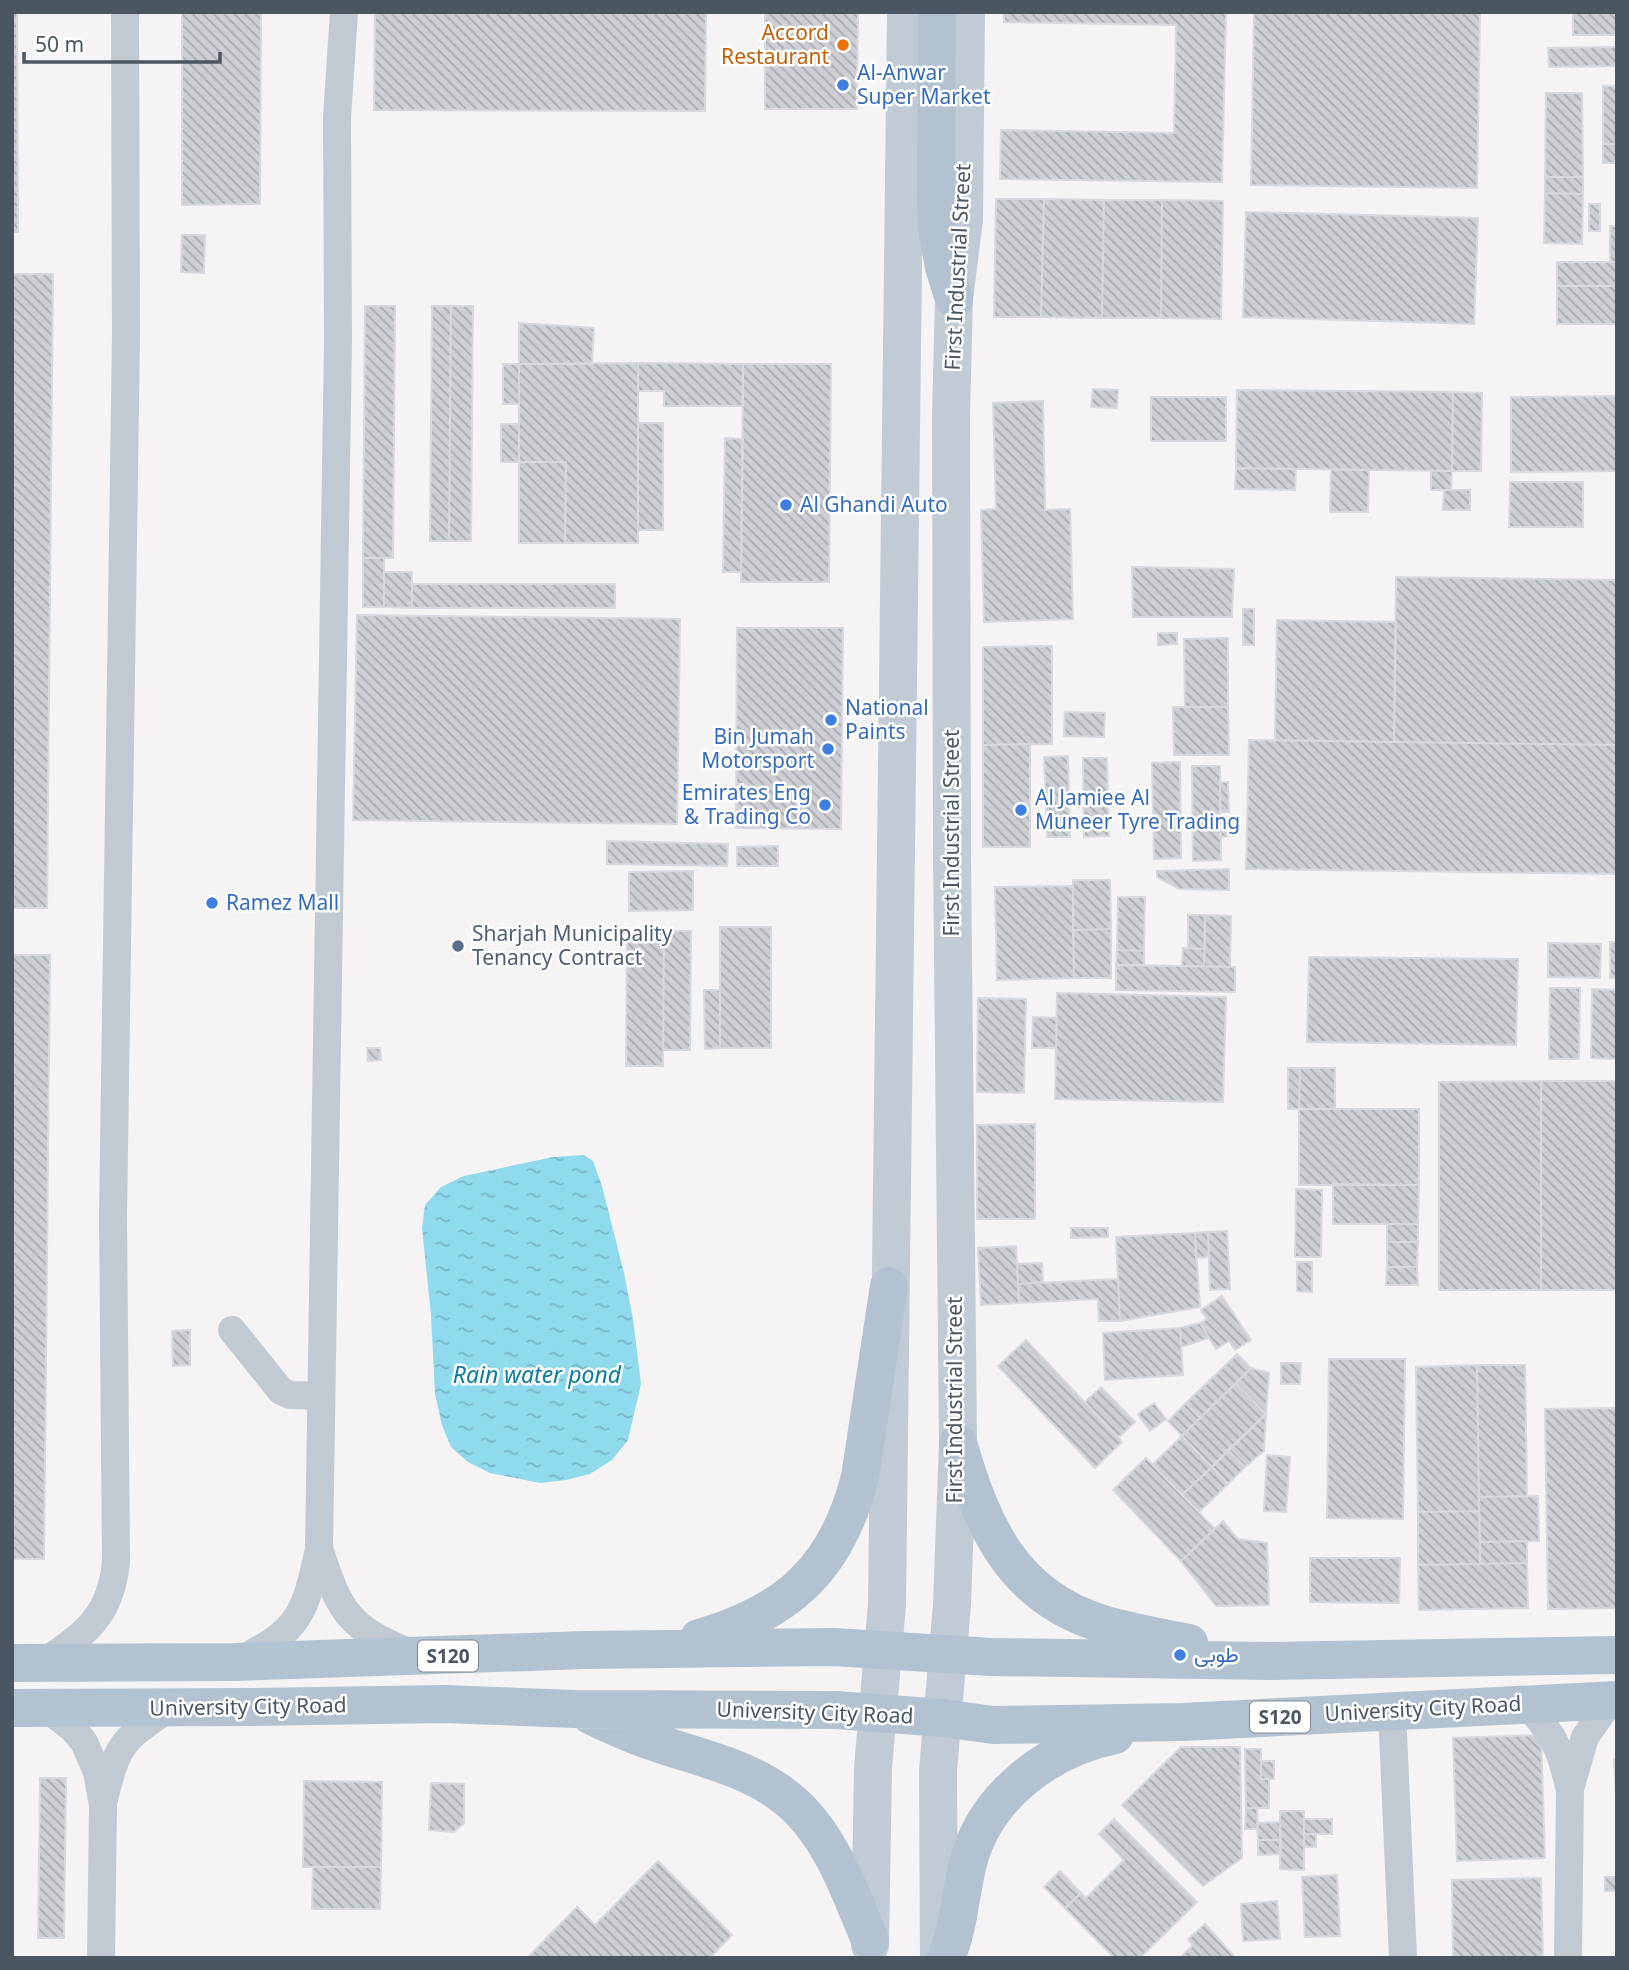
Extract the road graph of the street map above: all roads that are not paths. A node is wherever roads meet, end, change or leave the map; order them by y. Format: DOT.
graph roads {
  1 [pos="906,12"];
  2 [pos="937,12"];
  3 [pos="966,12"];
  4 [pos="128,17"];
  5 [pos="340,19"];
  6 [pos="954,299"];
  7 [pos="889,1286"];
  8 [pos="232,1330"];
  9 [pos="321,1396"];
  10 [pos="958,1443"];
  11 [pos="319,1549"];
  12 [pos="883,1649"];
  13 [pos="656,1650"];
  14 [pos="949,1654"];
  15 [pos="1617,1655"];
  16 [pos="420,1657"];
  17 [pos="1270,1661"];
  18 [pos="235,1662"];
  19 [pos="28,1663"];
  20 [pos="1614,1700"];
  21 [pos="1525,1703"];
  22 [pos="169,1707"];
  23 [pos="29,1708"];
  24 [pos="575,1709"];
  25 [pos="1392,1711"];
  26 [pos="878,1713"];
  27 [pos="943,1718"];
  28 [pos="1183,1722"];
  29 [pos="1570,1790"];
  30 [pos="103,1805"];
  31 [pos="870,1949"];
  32 [pos="102,1958"];
  33 [pos="939,1958"];
  34 [pos="946,1958"];
  35 [pos="1403,1958"];
  36 [pos="1568,1958"];
  1 -- 7 [label="main road"];
  2 -- 6 [label="main road"];
  3 -- 6 [label="main road, First Industrial Street"];
  4 -- 19 [label="street"];
  5 -- 9 [label="street"];
  6 -- 10 [label="main road, First Industrial Street"];
  7 -- 12 [label="main road"];
  7 -- 13 [label="main road"];
  8 -- 9 [label="street"];
  9 -- 11 [label="street"];
  10 -- 14 [label="main road, First Industrial Street"];
  10 -- 17 [label="main road"];
  11 -- 16 [label="street"];
  11 -- 18 [label="street"];
  12 -- 13 [label="main road, S120"];
  12 -- 14 [label="main road, S120"];
  12 -- 26 [label="main road"];
  13 -- 16 [label="main road, S120"];
  14 -- 17 [label="main road, S120"];
  14 -- 27 [label="main road, First Industrial Street"];
  15 -- 17 [label="main road, S120"];
  16 -- 18 [label="main road, S120"];
  18 -- 19 [label="main road, S120"];
  20 -- 21 [label="main road, University City Road / S120"];
  20 -- 29 [label="street"];
  21 -- 25 [label="main road, University City Road / S120"];
  21 -- 29 [label="street"];
  22 -- 23 [label="main road, University City Road / S120"];
  22 -- 24 [label="main road, University City Road / S120"];
  22 -- 30 [label="street"];
  23 -- 30 [label="street"];
  24 -- 26 [label="main road, University City Road / S120"];
  24 -- 31 [label="main road"];
  25 -- 28 [label="main road, University City Road / S120"];
  25 -- 35 [label="street"];
  26 -- 27 [label="main road, University City Road / S120"];
  26 -- 31 [label="main road"];
  27 -- 28 [label="main road, University City Road / S120"];
  27 -- 33 [label="main road, First Industrial Street"];
  28 -- 34 [label="main road"];
  29 -- 36 [label="street"];
  30 -- 32 [label="street"];
}
